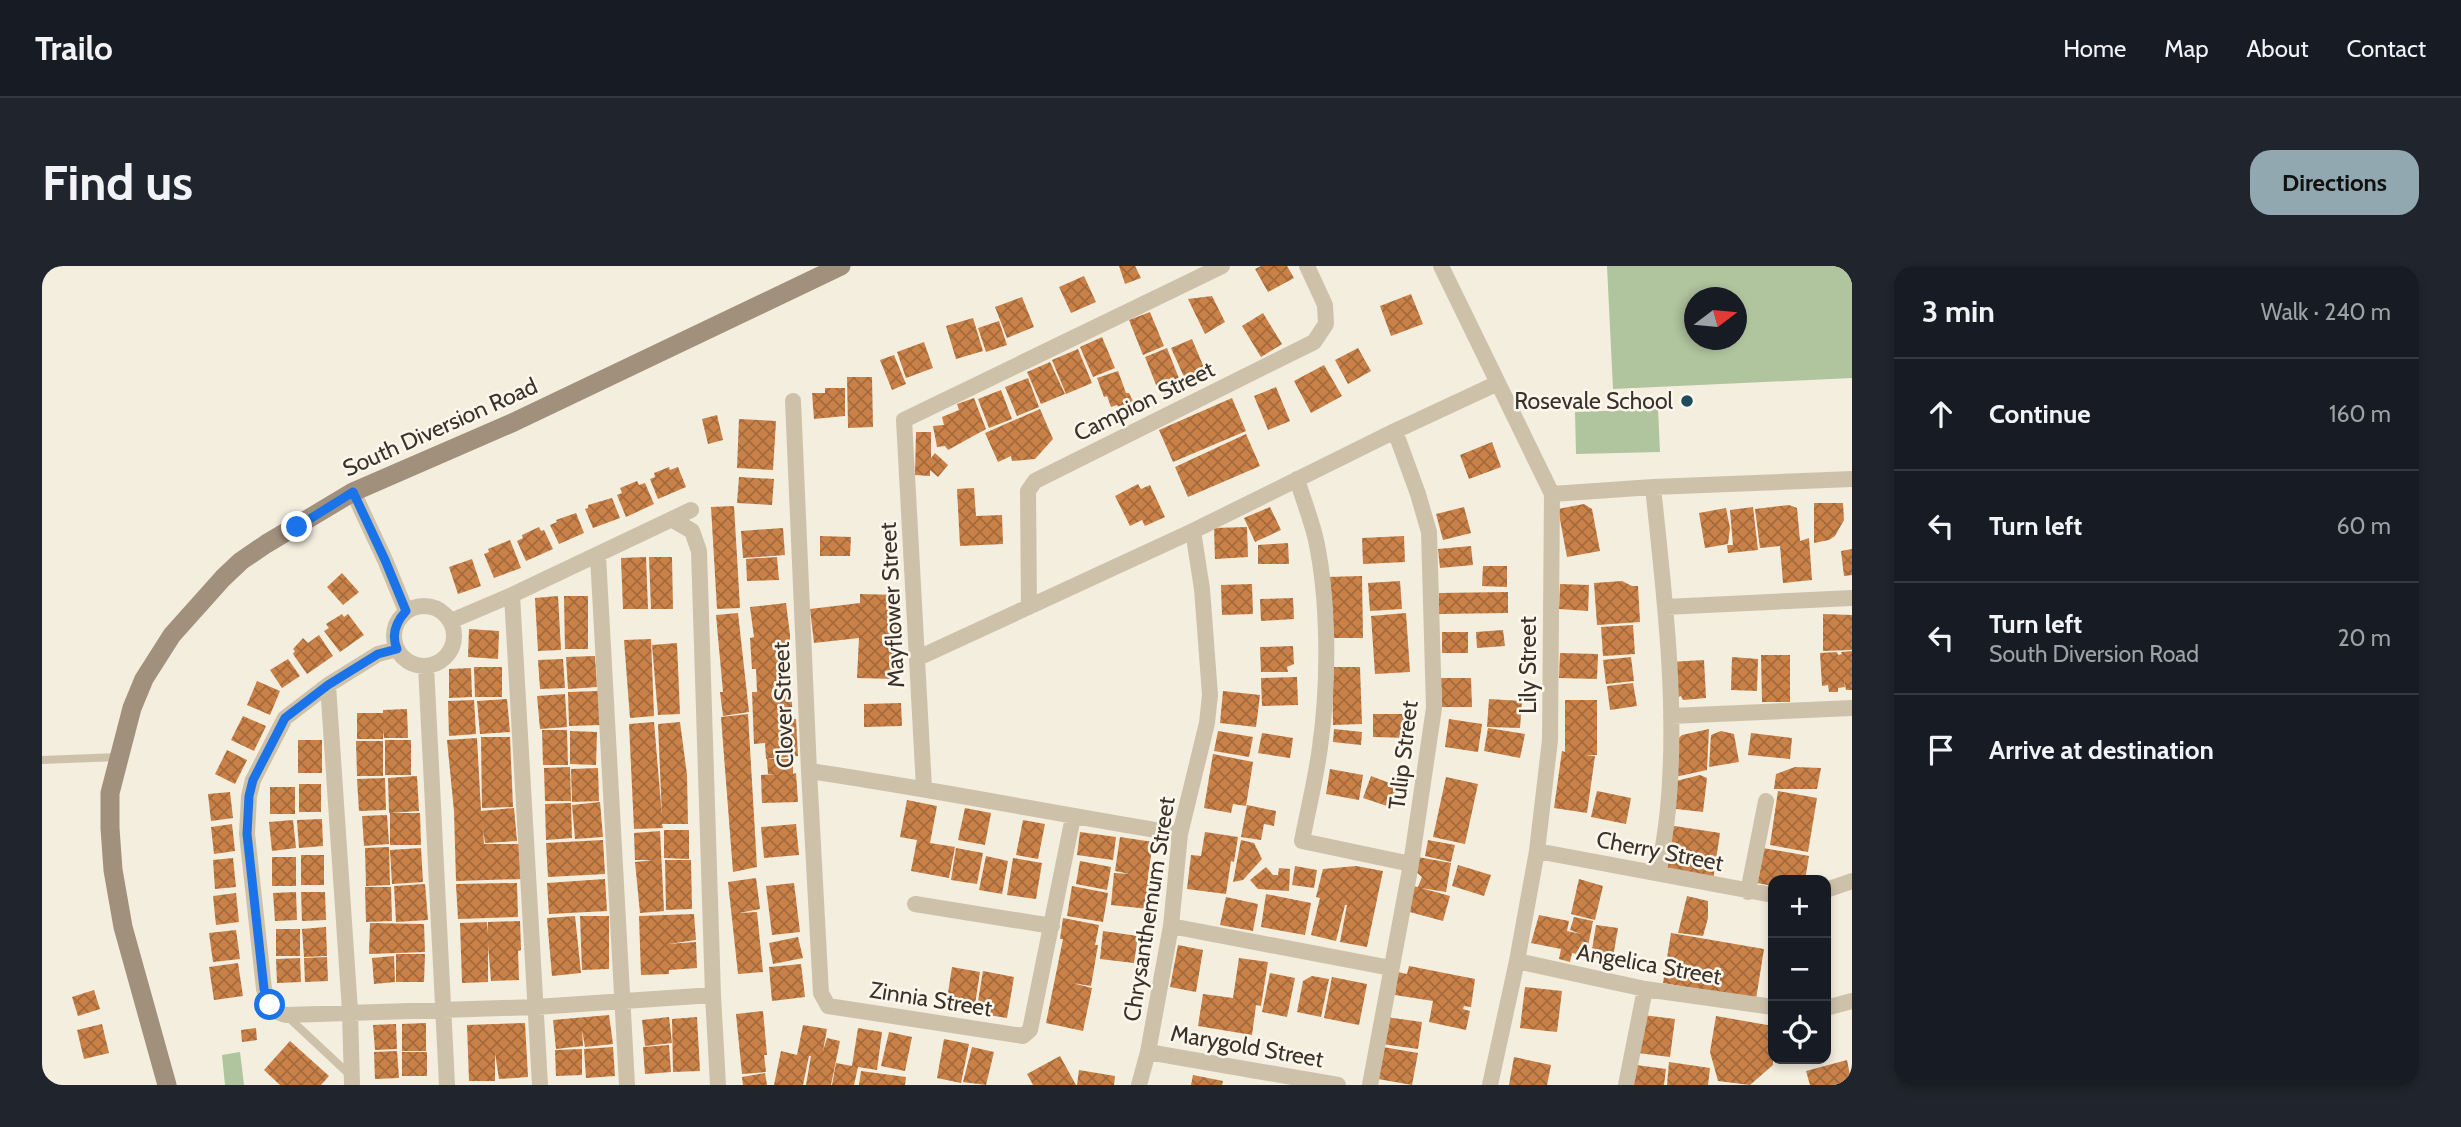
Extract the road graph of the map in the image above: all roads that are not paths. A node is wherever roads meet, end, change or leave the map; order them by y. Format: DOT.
graph roads {
  1 [pos="841,266"];
  2 [pos="1222,266"];
  3 [pos="1307,266"];
  4 [pos="1441,266"];
  5 [pos="1498,383"];
  6 [pos="793,401"];
  7 [pos="1395,431"];
  8 [pos="1297,479"];
  9 [pos="1852,479"];
  10 [pos="1653,487"];
  11 [pos="353,492"];
  12 [pos="1552,494"];
  13 [pos="691,510"];
  14 [pos="673,520"];
  15 [pos="1193,531"];
  16 [pos="598,556"];
  17 [pos="512,595"];
  18 [pos="1852,598"];
  19 [pos="1029,607"];
  20 [pos="1665,607"];
  21 [pos="406,611"];
  22 [pos="451,621"];
  23 [pos="397,649"];
  24 [pos="918,658"];
  25 [pos="426,666"];
  26 [pos="328,685"];
  27 [pos="1852,708"];
  28 [pos="1671,716"];
  29 [pos="119,757"];
  30 [pos="42,760"];
  31 [pos="808,771"];
  32 [pos="924,788"];
  33 [pos="1766,800"];
  34 [pos="1073,817"];
  35 [pos="1180,834"];
  36 [pos="1537,851"];
  37 [pos="1411,864"];
  38 [pos="1659,873"];
  39 [pos="1852,881"];
  40 [pos="1831,888"];
  41 [pos="1748,892"];
  42 [pos="1768,894"];
  43 [pos="915,904"];
  44 [pos="1052,926"];
  45 [pos="1171,926"];
  46 [pos="1517,961"];
  47 [pos="1391,968"];
  48 [pos="1645,989"];
  49 [pos="713,995"];
  50 [pos="1852,1000"];
  51 [pos="623,1002"];
  52 [pos="828,1006"];
  53 [pos="1768,1006"];
  54 [pos="1831,1006"];
  55 [pos="536,1007"];
  56 [pos="443,1009"];
  57 [pos="350,1012"];
  58 [pos="286,1015"];
  59 [pos="1148,1052"];
  60 [pos="352,1081"];
  61 [pos="167,1085"];
  62 [pos="447,1085"];
  63 [pos="540,1085"];
  64 [pos="627,1085"];
  65 [pos="718,1085"];
  66 [pos="1139,1085"];
  67 [pos="1338,1085"];
  68 [pos="1370,1085"];
  69 [pos="1490,1085"];
  70 [pos="1626,1085"];
  1 -- 11 [label="main road, South Diversion Road"];
  2 -- 24 [label="street, Mayflower Street"];
  3 -- 19 [label="street, Campion Street"];
  4 -- 5 [label="street, Lily Street"];
  5 -- 7 [label="street"];
  5 -- 12 [label="street, Lily Street"];
  6 -- 31 [label="street, Clover Street"];
  7 -- 8 [label="street"];
  7 -- 37 [label="street, Tulip Street"];
  8 -- 15 [label="street"];
  8 -- 37 [label="street"];
  9 -- 10 [label="street"];
  10 -- 12 [label="street"];
  10 -- 20 [label="street"];
  11 -- 21 [label="street"];
  11 -- 29 [label="main road, South Diversion Road"];
  12 -- 36 [label="street, Lily Street"];
  13 -- 14 [label="street"];
  14 -- 16 [label="street"];
  14 -- 49 [label="street"];
  15 -- 19 [label="street"];
  15 -- 35 [label="street, Chrysanthemum Street"];
  16 -- 17 [label="street"];
  16 -- 51 [label="street"];
  17 -- 22 [label="street"];
  17 -- 55 [label="street"];
  18 -- 20 [label="street"];
  19 -- 24 [label="street"];
  20 -- 28 [label="street"];
  21 -- 22 [label="street"];
  21 -- 23 [label="street"];
  22 -- 25 [label="street"];
  23 -- 25 [label="street"];
  23 -- 26 [label="street"];
  24 -- 32 [label="street, Mayflower Street"];
  25 -- 56 [label="street"];
  26 -- 57 [label="street"];
  26 -- 58 [label="street"];
  27 -- 28 [label="street"];
  28 -- 38 [label="street"];
  29 -- 30 [label="lane"];
  29 -- 61 [label="main road, South Diversion Road"];
  31 -- 32 [label="street"];
  31 -- 52 [label="street, Clover Street"];
  32 -- 34 [label="street"];
  33 -- 41 [label="street"];
  34 -- 35 [label="street"];
  34 -- 44 [label="street"];
  35 -- 45 [label="street, Chrysanthemum Street"];
  36 -- 38 [label="street, Cherry Street"];
  36 -- 46 [label="street, Lily Street"];
  37 -- 47 [label="street, Tulip Street"];
  38 -- 41 [label="street, Cherry Street"];
  39 -- 40 [label="street"];
  41 -- 42 [label="street, Cherry Street"];
  43 -- 44 [label="street"];
  44 -- 52 [label="street, Zinnia Street"];
  45 -- 47 [label="street"];
  45 -- 59 [label="street, Chrysanthemum Street"];
  46 -- 48 [label="street, Angelica Street"];
  46 -- 69 [label="street, Lily Street"];
  47 -- 68 [label="street, Tulip Street"];
  48 -- 53 [label="street, Angelica Street"];
  48 -- 70 [label="street"];
  49 -- 51 [label="street"];
  49 -- 65 [label="street"];
  50 -- 54 [label="street"];
  51 -- 55 [label="street"];
  51 -- 64 [label="street"];
  55 -- 56 [label="street"];
  55 -- 63 [label="street"];
  56 -- 57 [label="street"];
  56 -- 62 [label="street"];
  57 -- 58 [label="street"];
  57 -- 60 [label="street"];
  58 -- 60 [label="lane"];
  59 -- 66 [label="street, Chrysanthemum Street"];
  59 -- 67 [label="street, Marygold Street"];
}
